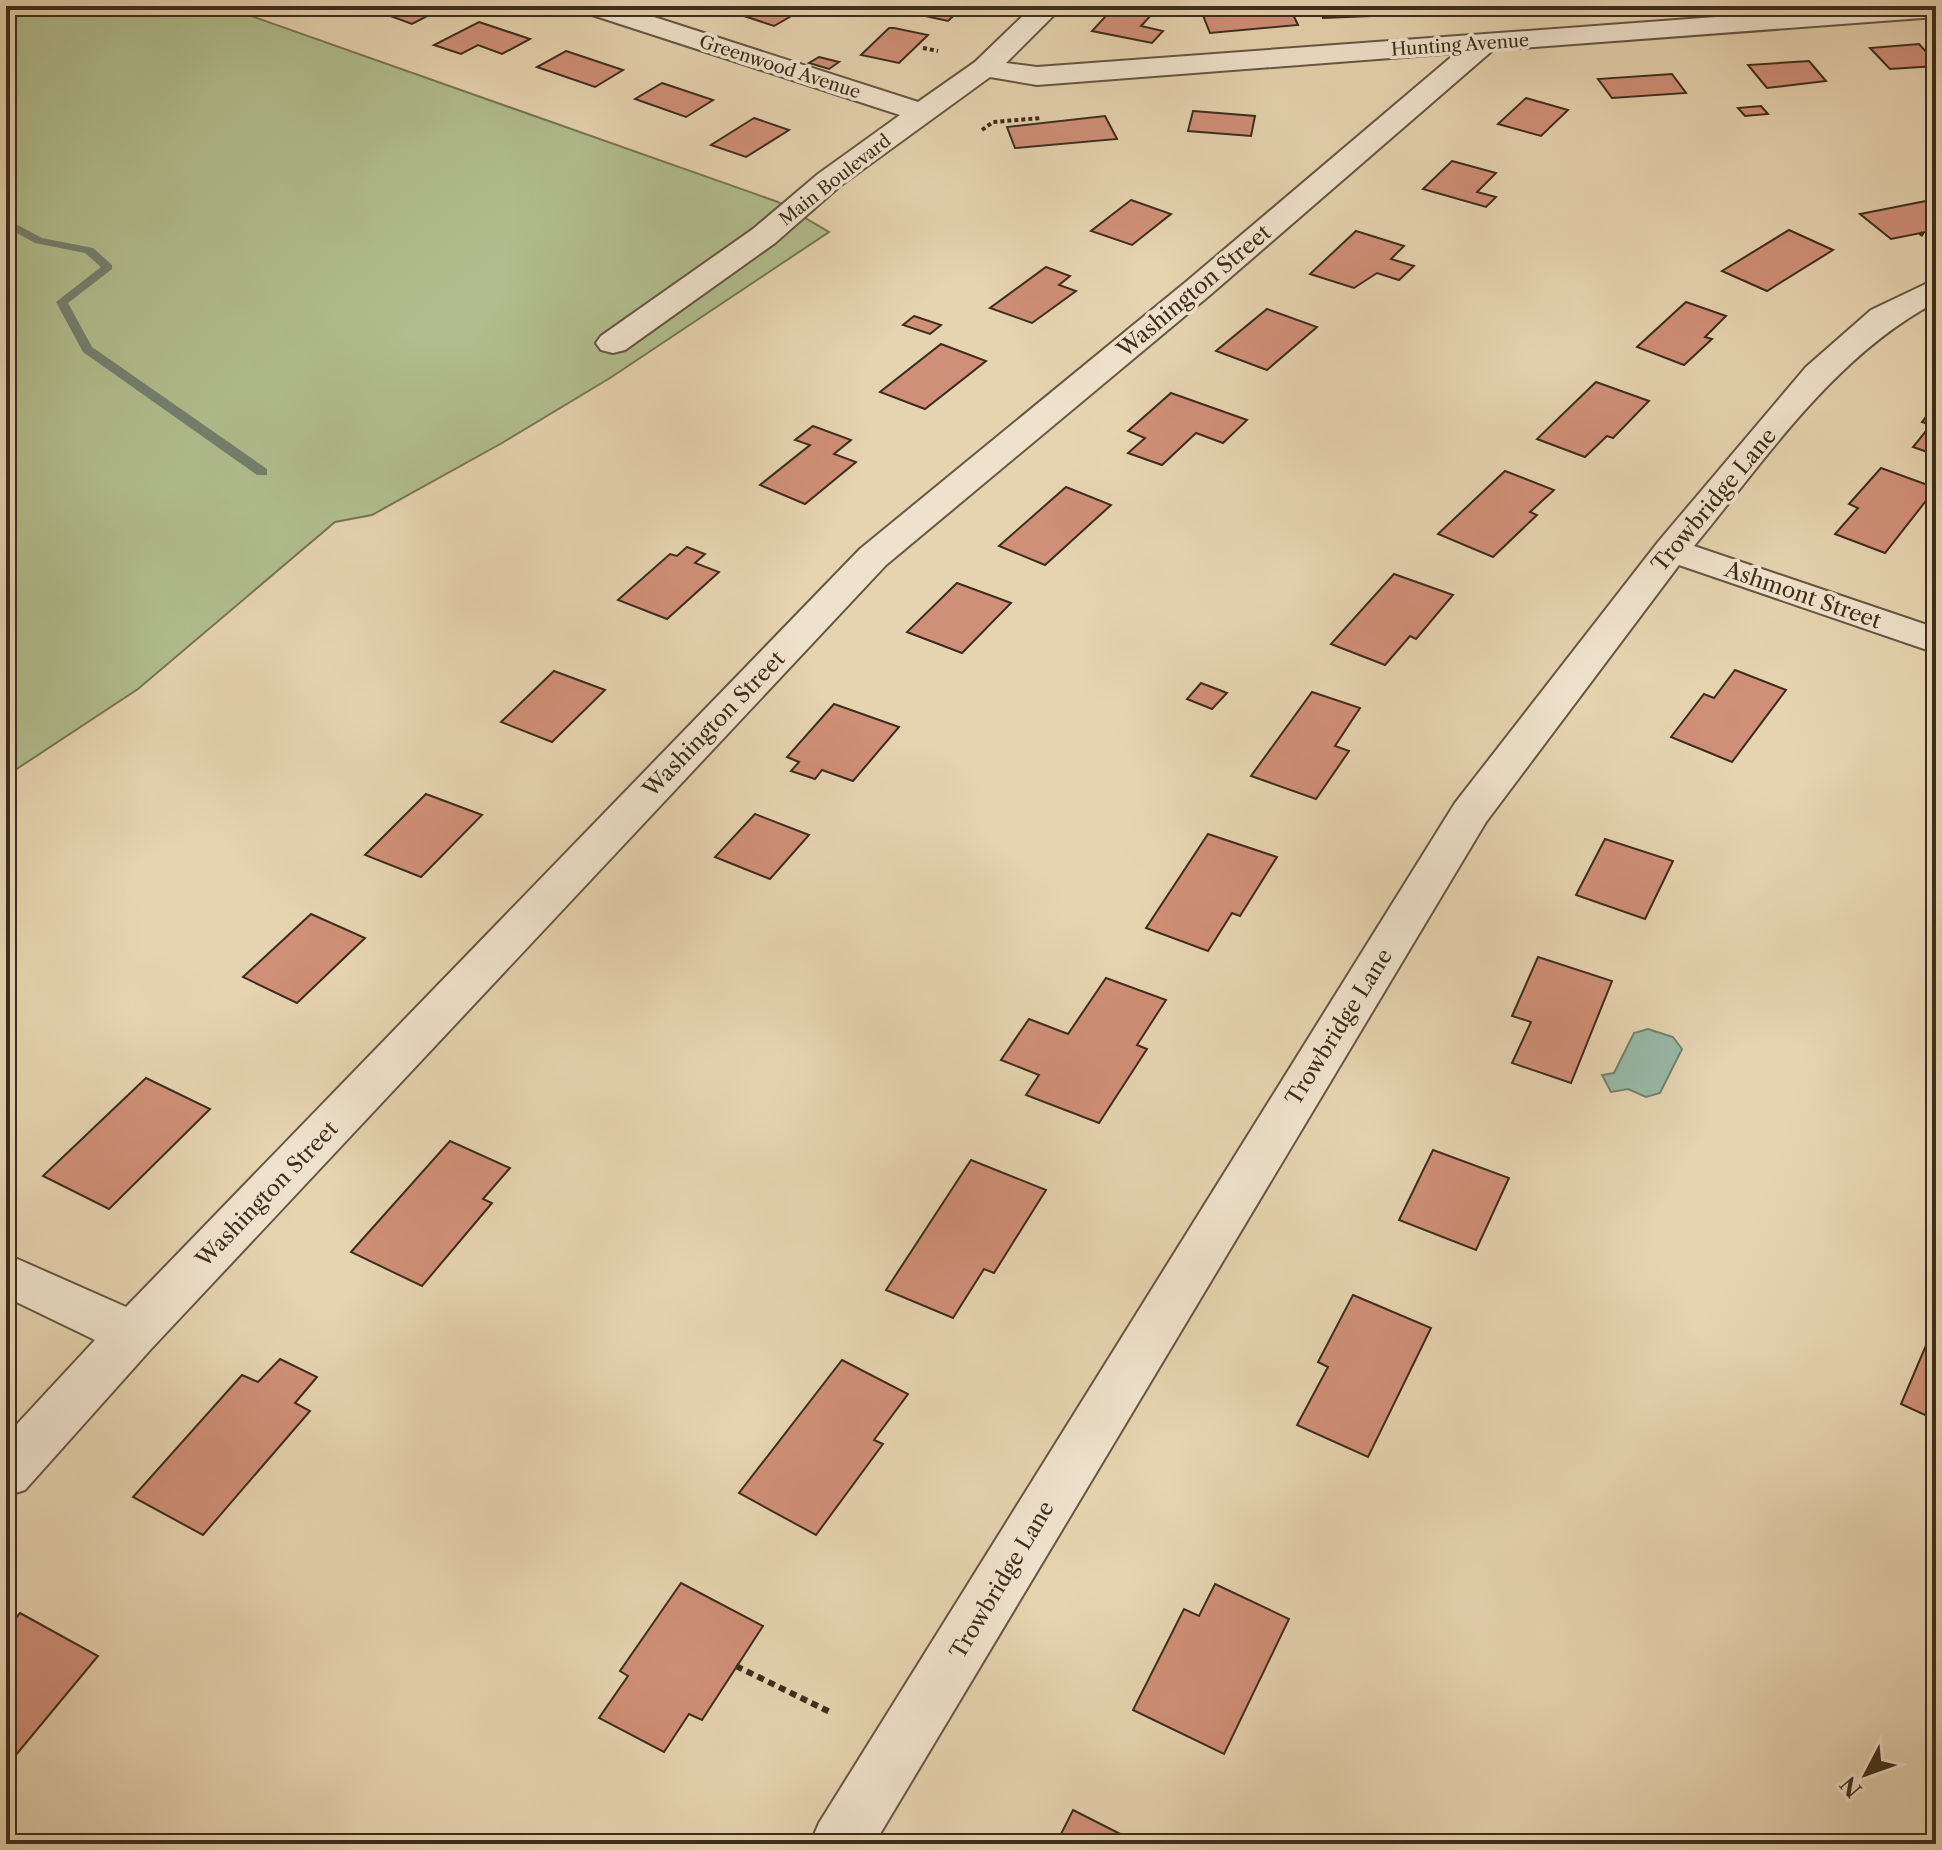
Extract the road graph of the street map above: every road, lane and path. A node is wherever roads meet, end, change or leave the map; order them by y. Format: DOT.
graph roads {
  1 [pos="1049,6"];
  2 [pos="608,8"];
  3 [pos="1936,9"];
  4 [pos="1485,43"];
  5 [pos="985,68"];
  6 [pos="922,113"];
  7 [pos="1042,118"];
  8 [pos="982,130"];
  9 [pos="1920,233"];
  10 [pos="1936,244"];
  11 [pos="1936,289"];
  12 [pos="613,343"];
  13 [pos="1671,550"];
  14 [pos="1936,641"];
  15 [pos="6,1274"];
  16 [pos="133,1334"];
  17 [pos="6,1473"];
  18 [pos="736,1666"];
  19 [pos="832,1713"];
  20 [pos="840,1844"];
  1 -- 5 [label="street, Main Boulevard"];
  2 -- 6 [label="street, Greenwood Avenue"];
  3 -- 4 [label="street, Hunting Avenue"];
  4 -- 5 [label="street, Hunting Avenue"];
  4 -- 16 [label="street, Washington Street"];
  5 -- 6 [label="street, Main Boulevard"];
  6 -- 12 [label="street, Main Boulevard"];
  7 -- 8 [label="path"];
  9 -- 10 [label="path"];
  11 -- 13 [label="street, Trowbridge Lane"];
  13 -- 14 [label="street, Ashmont Street"];
  13 -- 20 [label="street, Trowbridge Lane"];
  15 -- 16 [label="street"];
  16 -- 17 [label="street, Washington Street"];
  18 -- 19 [label="path"];
}
